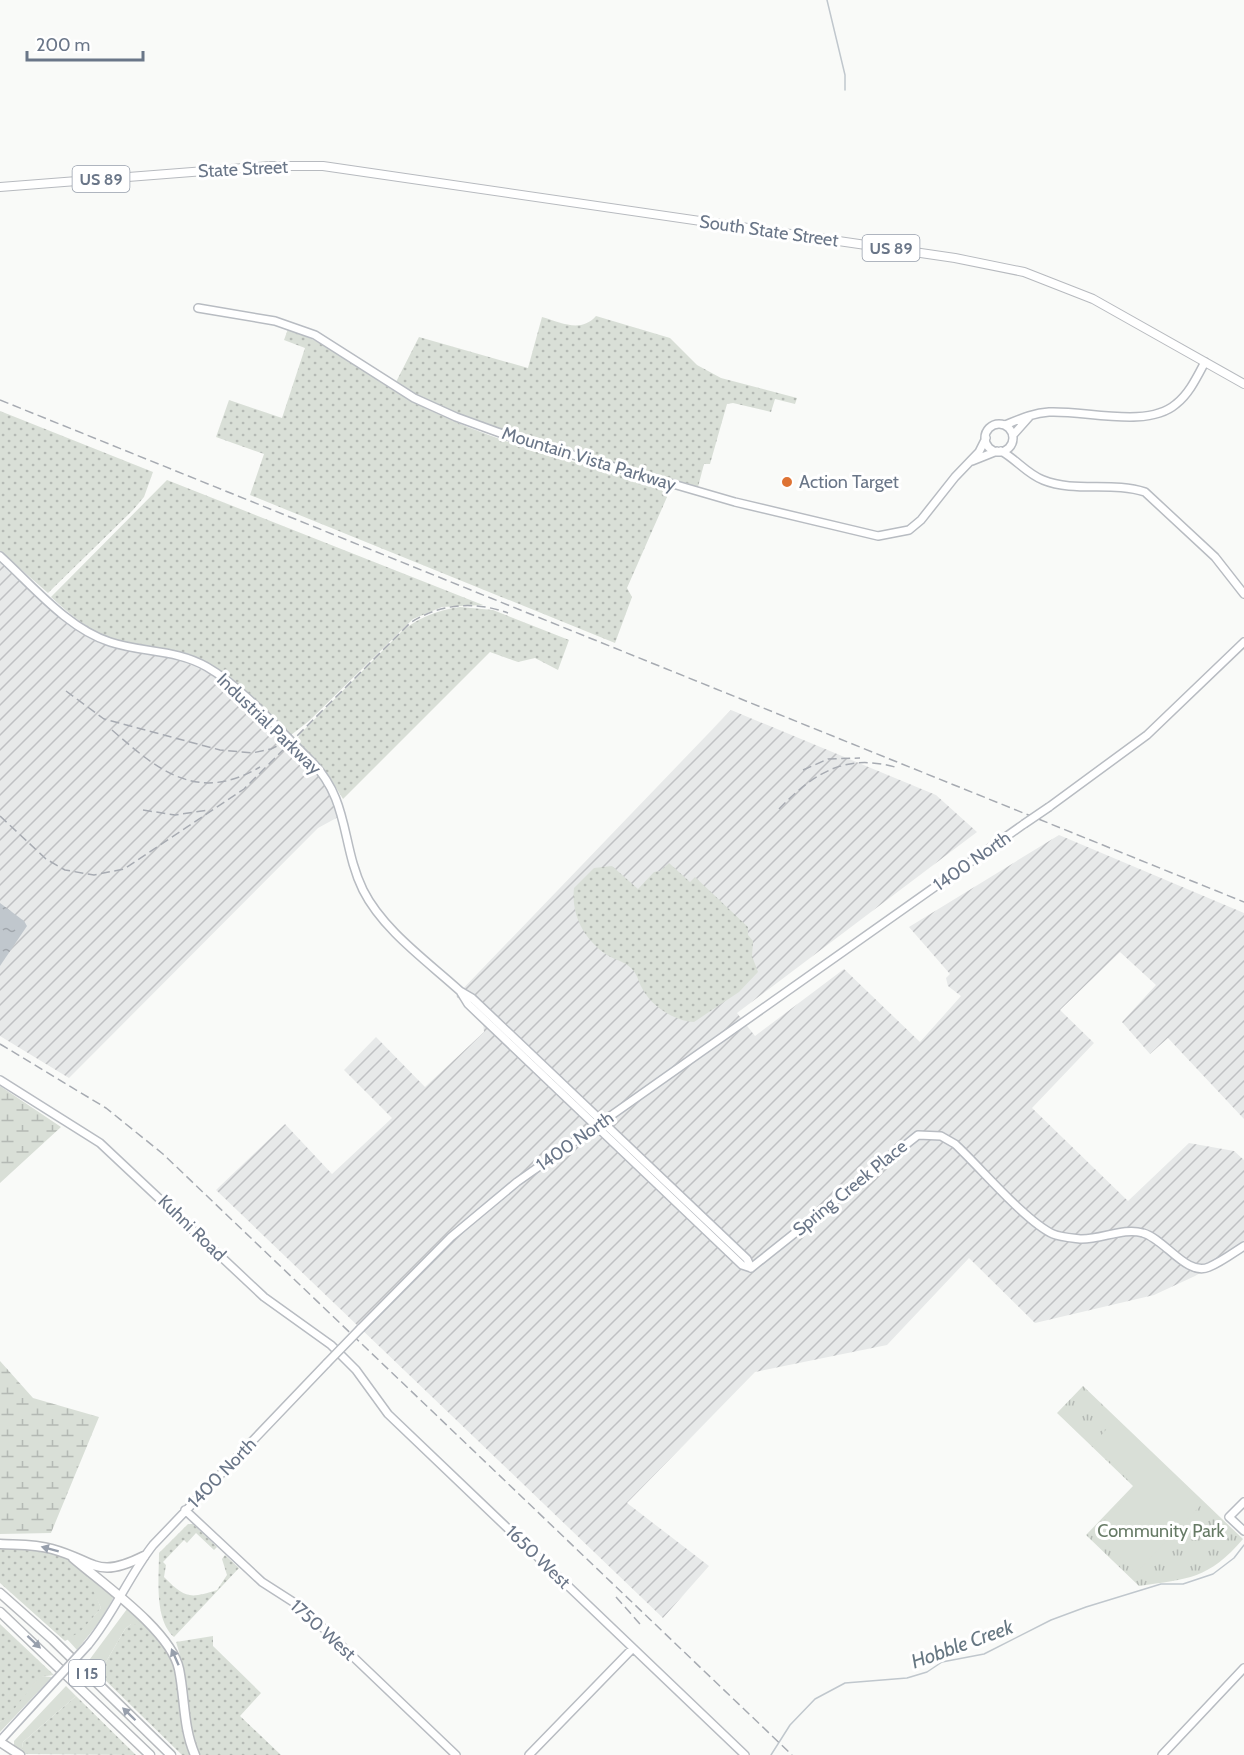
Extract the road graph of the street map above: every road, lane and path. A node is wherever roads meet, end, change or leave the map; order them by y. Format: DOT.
graph roads {
  1 [pos="0,187"];
  2 [pos="485,189"];
  3 [pos="198,308"];
  4 [pos="1205,362"];
  5 [pos="1244,384"];
  6 [pos="1030,416"];
  7 [pos="1005,425"];
  8 [pos="1013,435"];
  9 [pos="986,438"];
  10 [pos="1012,444"];
  11 [pos="999,451"];
  12 [pos="972,461"];
  13 [pos="1026,468"];
  14 [pos="0,556"];
  15 [pos="1244,594"];
  16 [pos="1244,642"];
  17 [pos="0,1080"];
  18 [pos="599,1124"];
  19 [pos="1244,1246"];
  20 [pos="751,1268"];
  21 [pos="339,1352"];
  22 [pos="1244,1502"];
  23 [pos="185,1510"];
  24 [pos="1244,1531"];
  25 [pos="0,1544"];
  26 [pos="144,1556"];
  27 [pos="73,1558"];
  28 [pos="0,1593"];
  29 [pos="121,1600"];
  30 [pos="0,1612"];
  31 [pos="633,1648"];
  32 [pos="1244,1668"];
  33 [pos="0,1742"];
  34 [pos="20,1755"];
  35 [pos="150,1755"];
  36 [pos="171,1755"];
  37 [pos="195,1755"];
  38 [pos="456,1755"];
  39 [pos="529,1755"];
  40 [pos="745,1755"];
  41 [pos="1162,1755"];
  1 -- 2 [label="main road, State Street / US 89"];
  2 -- 4 [label="main road, South State Street / US 89"];
  3 -- 12 [label="street, Mountain Vista Parkway"];
  4 -- 5 [label="main road, US 89"];
  4 -- 6 [label="street"];
  6 -- 7 [label="street"];
  6 -- 8 [label="street"];
  7 -- 8 [label="street"];
  7 -- 9 [label="street"];
  8 -- 10 [label="street"];
  9 -- 11 [label="street"];
  9 -- 12 [label="street, Mountain Vista Parkway"];
  10 -- 11 [label="street"];
  10 -- 13 [label="street"];
  11 -- 12 [label="street, Mountain Vista Parkway"];
  11 -- 13 [label="street"];
  13 -- 15 [label="street"];
  14 -- 18 [label="street, Industrial Parkway"];
  16 -- 18 [label="street, 1400 North, bridge"];
  17 -- 21 [label="street, Kuhni Road"];
  18 -- 20 [label="street, Industrial Parkway"];
  18 -- 23 [label="street, 1400 North, bridge"];
  19 -- 20 [label="street, Spring Creek Place"];
  21 -- 31 [label="street, 1650 West"];
  22 -- 24 [label="street"];
  23 -- 26 [label="street, 1400 North"];
  23 -- 38 [label="street, 1750 West"];
  27 -- 25 [label="highway, one-way"];
  26 -- 27 [label="highway"];
  26 -- 29 [label="street, 1400 North"];
  27 -- 29 [label="highway"];
  36 -- 28 [label="highway, I 15, one-way"];
  29 -- 33 [label="street, 1400 North, bridge"];
  37 -- 29 [label="highway, one-way"];
  30 -- 35 [label="highway, I 15, one-way"];
  31 -- 39 [label="street"];
  31 -- 40 [label="street, 1650 West"];
  32 -- 41 [label="street"];
  33 -- 34 [label="highway"];
}
